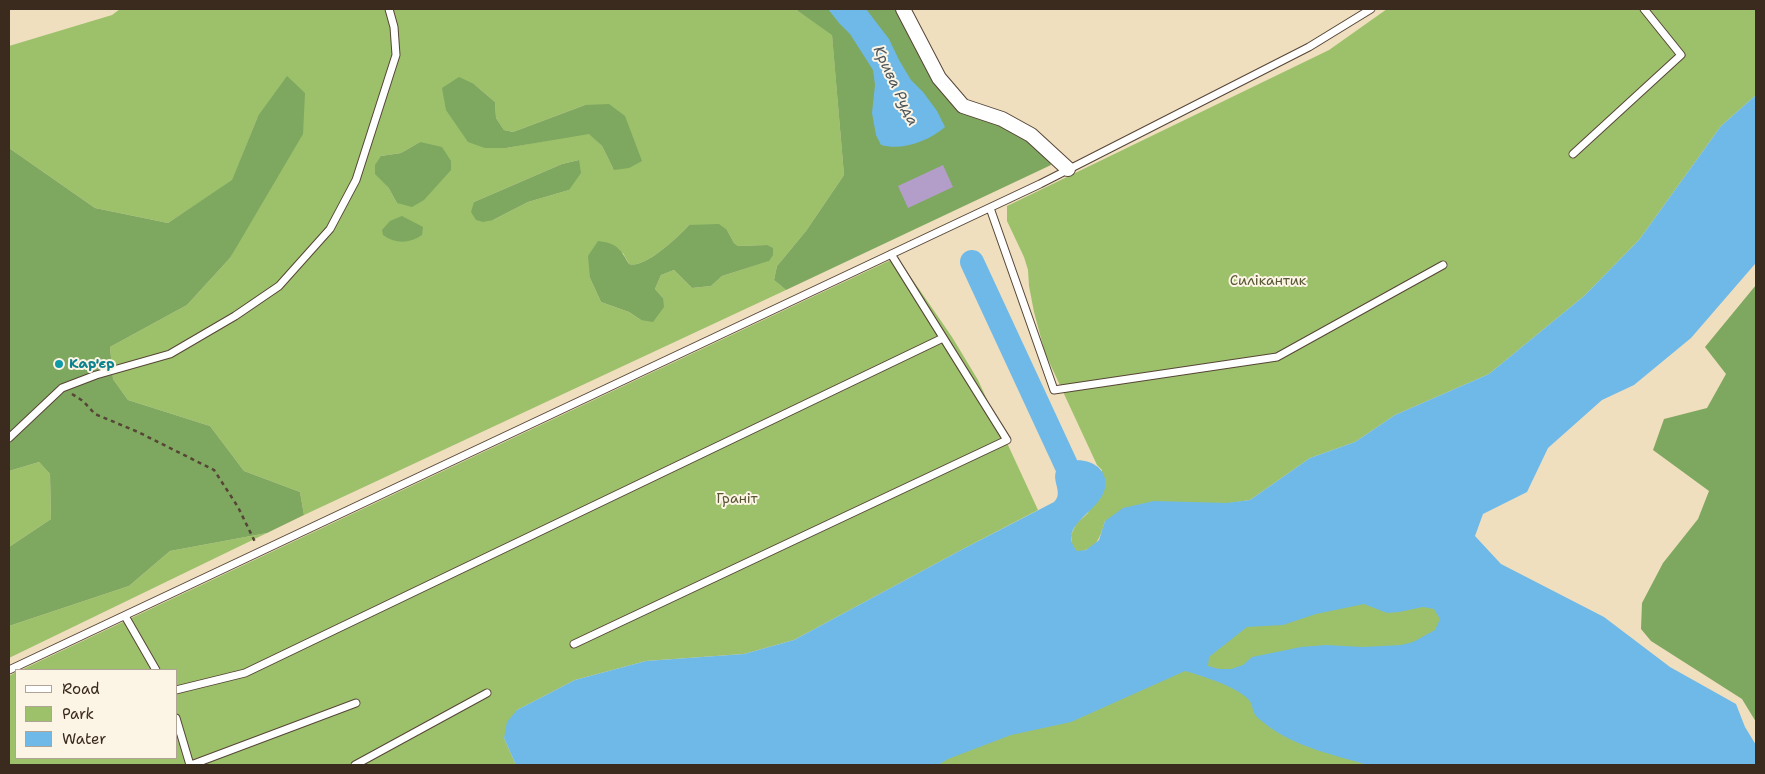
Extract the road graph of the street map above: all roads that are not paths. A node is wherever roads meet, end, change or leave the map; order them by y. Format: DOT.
graph roads {
  1 [pos="389,9"];
  2 [pos="903,9"];
  3 [pos="1371,9"];
  4 [pos="1644,9"];
  5 [pos="1573,154"];
  6 [pos="1068,169"];
  7 [pos="990,208"];
  8 [pos="891,254"];
  9 [pos="1443,265"];
  10 [pos="943,338"];
  11 [pos="9,438"];
  12 [pos="124,616"];
  13 [pos="574,644"];
  14 [pos="155,669"];
  15 [pos="9,670"];
  16 [pos="178,690"];
  17 [pos="487,693"];
  18 [pos="356,703"];
  19 [pos="178,725"];
  20 [pos="190,765"];
  21 [pos="355,765"];
  1 -- 11 [label="lane"];
  2 -- 6 [label="street"];
  3 -- 6 [label="lane"];
  4 -- 5 [label="lane"];
  6 -- 7 [label="lane"];
  7 -- 8 [label="lane"];
  7 -- 9 [label="lane"];
  8 -- 10 [label="lane"];
  8 -- 12 [label="lane"];
  10 -- 13 [label="lane"];
  10 -- 16 [label="lane"];
  12 -- 14 [label="lane"];
  12 -- 15 [label="lane"];
  17 -- 21 [label="lane"];
  18 -- 20 [label="lane"];
  19 -- 20 [label="lane"];
}
